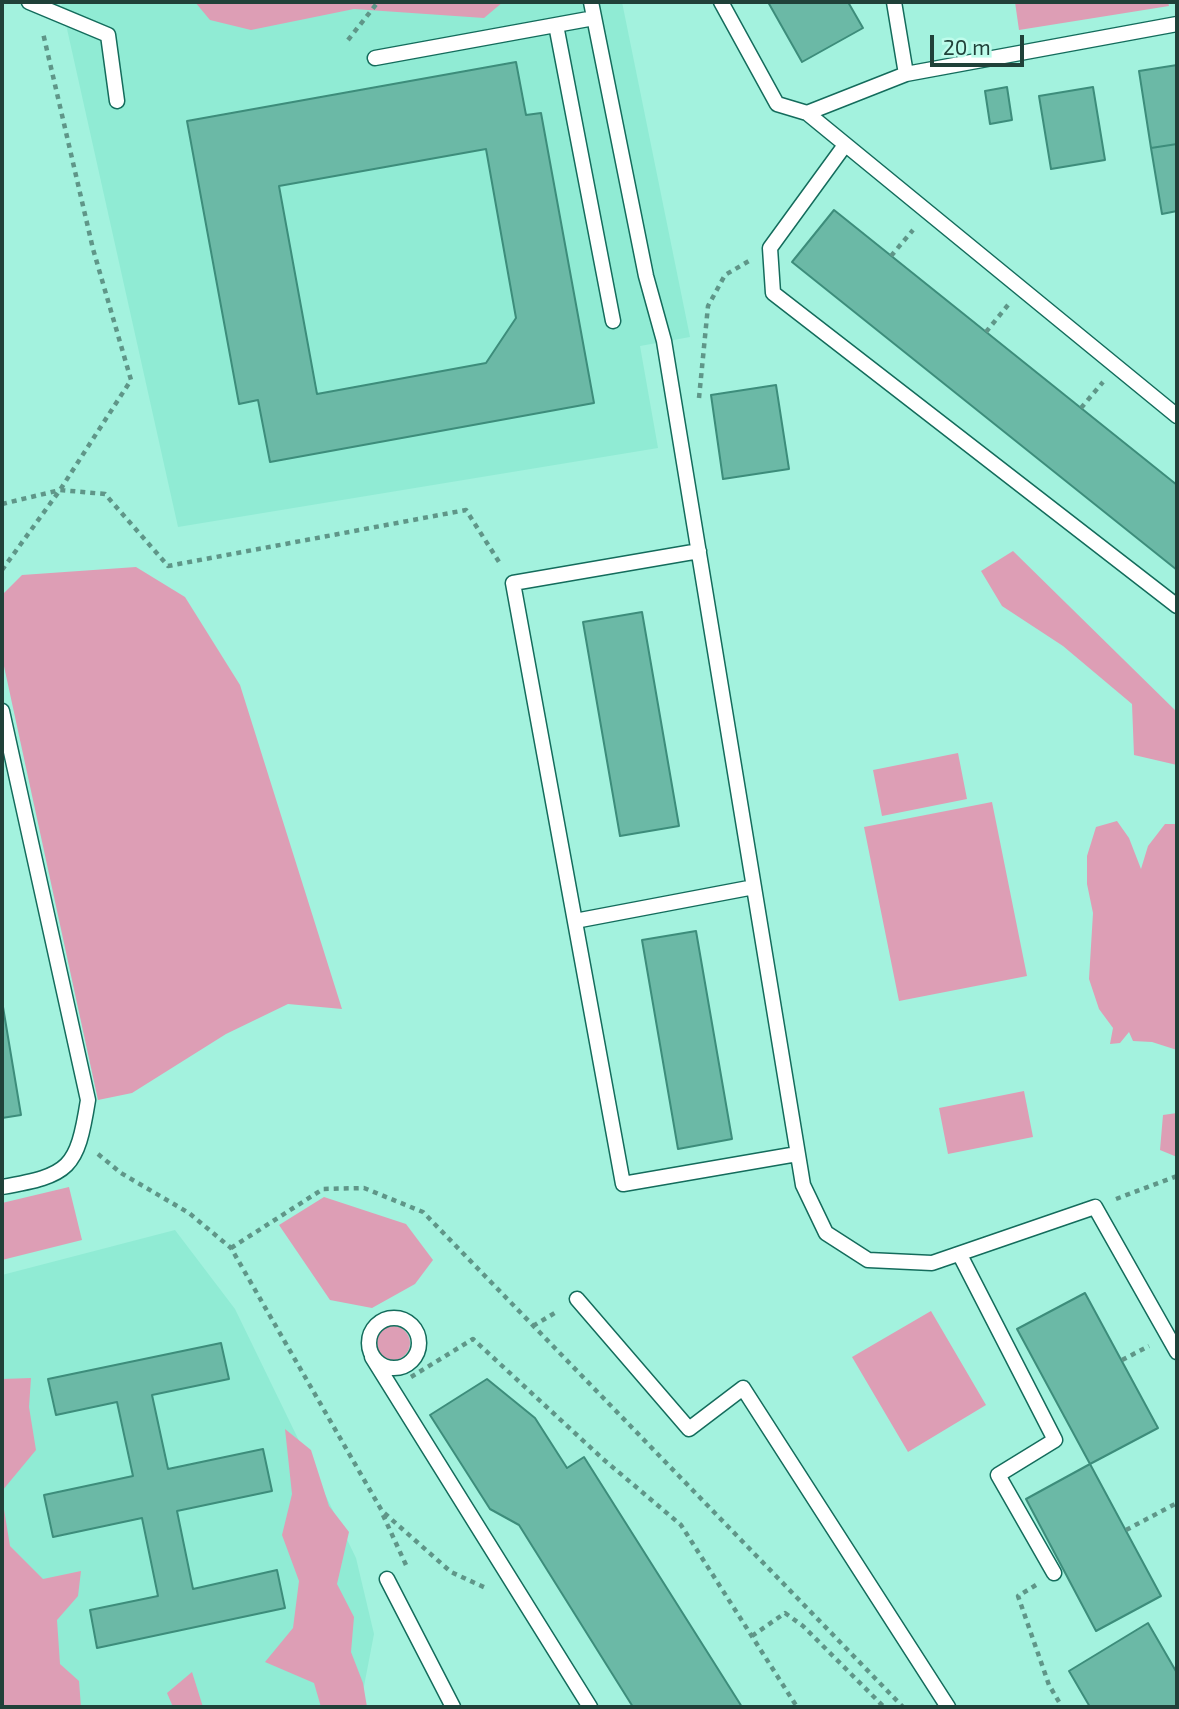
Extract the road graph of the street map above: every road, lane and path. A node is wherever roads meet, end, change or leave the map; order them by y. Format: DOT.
graph roads {
  1 [pos="378,2"];
  2 [pos="591,2"];
  3 [pos="721,2"];
  4 [pos="894,2"];
  5 [pos="33,3"];
  6 [pos="594,18"];
  7 [pos="1177,24"];
  8 [pos="556,25"];
  9 [pos="348,40"];
  10 [pos="375,58"];
  11 [pos="906,74"];
  12 [pos="117,101"];
  13 [pos="807,113"];
  14 [pos="845,145"];
  15 [pos="926,213"];
  16 [pos="891,256"];
  17 [pos="752,258"];
  18 [pos="1021,289"];
  19 [pos="613,321"];
  20 [pos="986,332"];
  21 [pos="1115,366"];
  22 [pos="698,407"];
  23 [pos="1081,408"];
  24 [pos="1177,415"];
  25 [pos="60,490"];
  26 [pos="2,504"];
  27 [pos="699,551"];
  28 [pos="2,570"];
  29 [pos="513,583"];
  30 [pos="1177,606"];
  31 [pos="2,711"];
  32 [pos="754,887"];
  33 [pos="575,922"];
  34 [pos="82,1140"];
  35 [pos="797,1154"];
  36 [pos="1177,1176"];
  37 [pos="2,1187"];
  38 [pos="1095,1207"];
  39 [pos="231,1248"];
  40 [pos="960,1255"];
  41 [pos="577,1299"];
  42 [pos="533,1326"];
  43 [pos="1168,1336"];
  44 [pos="1177,1352"];
  45 [pos="372,1357"];
  46 [pos="1122,1360"];
  47 [pos="392,1388"];
  48 [pos="1177,1503"];
  49 [pos="1125,1530"];
  50 [pos="1055,1573"];
  51 [pos="387,1579"];
  52 [pos="1018,1596"];
  53 [pos="522,1599"];
  54 [pos="752,1636"];
  55 [pos="898,1706"];
  56 [pos="453,1707"];
  57 [pos="590,1707"];
  58 [pos="797,1707"];
  59 [pos="884,1707"];
  60 [pos="948,1707"];
  61 [pos="1062,1707"];
  1 -- 9 [label="path"];
  2 -- 6 [label="lane"];
  3 -- 13 [label="lane"];
  4 -- 11 [label="lane"];
  5 -- 12 [label="lane"];
  5 -- 25 [label="path"];
  6 -- 8 [label="lane"];
  6 -- 27 [label="lane"];
  7 -- 11 [label="lane"];
  8 -- 10 [label="lane"];
  8 -- 19 [label="lane"];
  11 -- 13 [label="lane"];
  13 -- 14 [label="lane"];
  14 -- 15 [label="lane"];
  14 -- 30 [label="lane"];
  15 -- 16 [label="path"];
  15 -- 18 [label="lane"];
  17 -- 22 [label="path"];
  18 -- 20 [label="path"];
  18 -- 21 [label="lane"];
  21 -- 23 [label="path"];
  21 -- 24 [label="lane"];
  25 -- 26 [label="path"];
  25 -- 28 [label="path"];
  25 -- 29 [label="path"];
  27 -- 29 [label="lane"];
  27 -- 32 [label="lane"];
  29 -- 33 [label="lane"];
  31 -- 34 [label="lane"];
  32 -- 33 [label="lane"];
  32 -- 35 [label="lane"];
  33 -- 35 [label="lane"];
  34 -- 37 [label="lane"];
  34 -- 39 [label="path"];
  35 -- 40 [label="lane"];
  36 -- 38 [label="path"];
  38 -- 40 [label="lane"];
  38 -- 43 [label="lane"];
  39 -- 42 [label="path"];
  39 -- 53 [label="path"];
  40 -- 50 [label="lane"];
  41 -- 42 [label="path"];
  41 -- 60 [label="lane"];
  42 -- 55 [label="path"];
  43 -- 44 [label="lane"];
  43 -- 46 [label="path"];
  45 -- 47 [label="lane"];
  47 -- 53 [label="lane"];
  47 -- 54 [label="path"];
  48 -- 49 [label="path"];
  51 -- 56 [label="lane"];
  52 -- 61 [label="path"];
  53 -- 57 [label="lane"];
  54 -- 58 [label="path"];
  54 -- 59 [label="path"];
}
